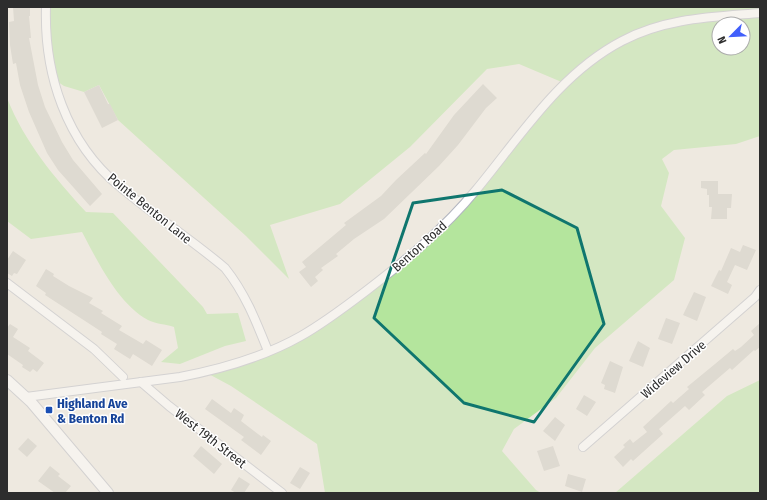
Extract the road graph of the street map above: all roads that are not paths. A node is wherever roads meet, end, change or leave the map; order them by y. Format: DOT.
graph roads {
  1 [pos="46,7"];
  2 [pos="760,13"];
  3 [pos="7,283"];
  4 [pos="760,290"];
  5 [pos="268,351"];
  6 [pos="124,377"];
  7 [pos="7,380"];
  8 [pos="141,382"];
  9 [pos="26,397"];
  10 [pos="583,446"];
  11 [pos="108,493"];
  12 [pos="282,493"];
  1 -- 5 [label="street, Pointe Benton Lane"];
  2 -- 5 [label="street, Benton Road"];
  3 -- 6 [label="street"];
  4 -- 10 [label="street, Wideview Drive"];
  5 -- 8 [label="street, Benton Road"];
  7 -- 9 [label="street"];
  8 -- 9 [label="street, Benton Road"];
  8 -- 12 [label="street, West 19th Street"];
  9 -- 11 [label="street"];
}
